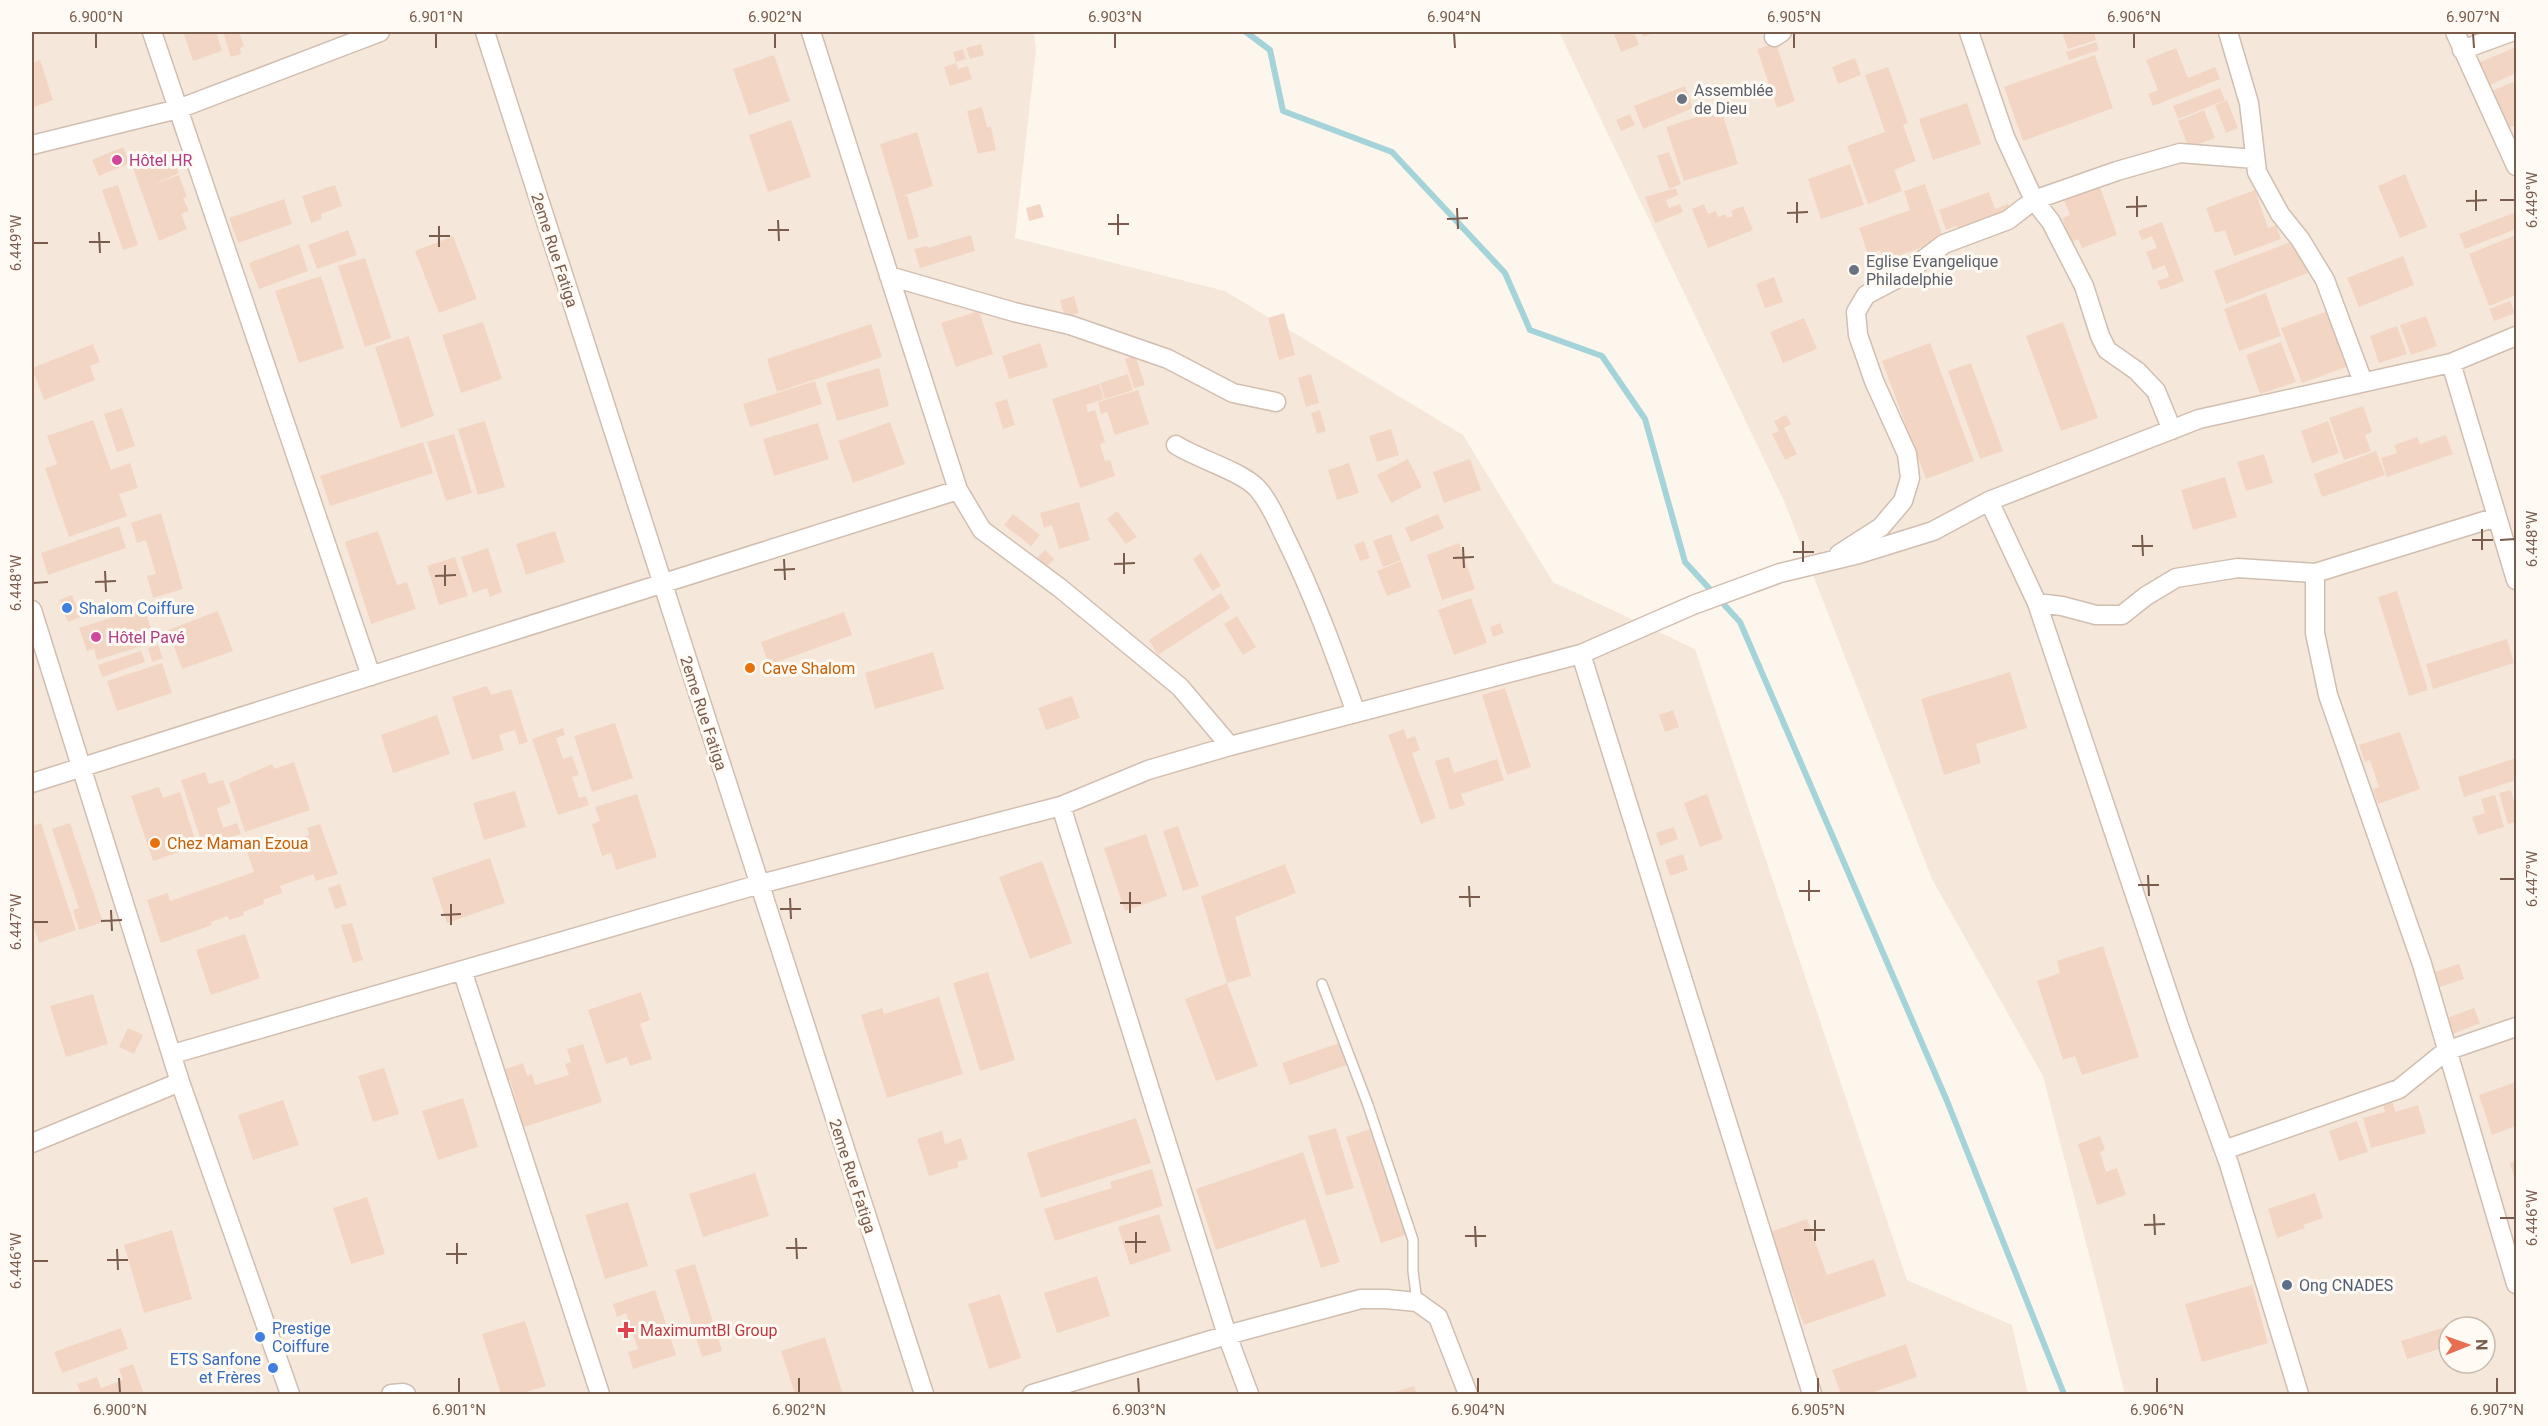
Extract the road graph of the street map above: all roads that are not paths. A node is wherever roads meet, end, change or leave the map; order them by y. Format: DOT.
graph roads {
  1 [pos="152,32"];
  2 [pos="380,32"];
  3 [pos="485,32"];
  4 [pos="811,32"];
  5 [pos="1968,32"];
  6 [pos="2228,32"];
  7 [pos="2455,32"];
  8 [pos="2511,32"];
  9 [pos="2462,50"];
  10 [pos="178,109"];
  11 [pos="32,145"];
  12 [pos="2255,159"];
  13 [pos="2517,166"];
  14 [pos="2034,200"];
  15 [pos="890,276"];
  16 [pos="2517,336"];
  17 [pos="2451,363"];
  18 [pos="2363,382"];
  19 [pos="1276,402"];
  20 [pos="2172,429"];
  21 [pos="1176,445"];
  22 [pos="958,490"];
  23 [pos="1989,501"];
  24 [pos="2497,517"];
  25 [pos="1818,564"];
  26 [pos="2315,573"];
  27 [pos="2517,580"];
  28 [pos="663,584"];
  29 [pos="2037,603"];
  30 [pos="32,610"];
  31 [pos="1581,654"];
  32 [pos="371,676"];
  33 [pos="1356,713"];
  34 [pos="1230,746"];
  35 [pos="83,767"];
  36 [pos="32,783"];
  37 [pos="1061,806"];
  38 [pos="759,884"];
  39 [pos="462,970"];
  40 [pos="1322,984"];
  41 [pos="2517,1027"];
  42 [pos="2446,1051"];
  43 [pos="172,1054"];
  44 [pos="180,1082"];
  45 [pos="32,1143"];
  46 [pos="2224,1150"];
  47 [pos="2517,1284"];
  48 [pos="1417,1302"];
  49 [pos="1227,1335"];
  50 [pos="290,1395"];
  51 [pos="391,1395"];
  52 [pos="406,1395"];
  53 [pos="600,1395"];
  54 [pos="924,1395"];
  55 [pos="1032,1395"];
  56 [pos="1249,1395"];
  57 [pos="1468,1395"];
  58 [pos="1812,1395"];
  59 [pos="2299,1395"];
  1 -- 10 [label="street"];
  2 -- 10 [label="street"];
  3 -- 28 [label="street, 2eme Rue Fatiga"];
  4 -- 15 [label="street"];
  5 -- 14 [label="street"];
  6 -- 12 [label="street"];
  7 -- 9 [label="street"];
  8 -- 9 [label="street"];
  9 -- 13 [label="street"];
  10 -- 11 [label="street"];
  10 -- 32 [label="street"];
  12 -- 14 [label="street"];
  12 -- 18 [label="street"];
  14 -- 20 [label="street"];
  14 -- 25 [label="street"];
  15 -- 19 [label="street"];
  15 -- 22 [label="street"];
  16 -- 17 [label="street"];
  17 -- 18 [label="street"];
  17 -- 24 [label="street"];
  18 -- 20 [label="street"];
  20 -- 23 [label="street"];
  21 -- 33 [label="street"];
  22 -- 28 [label="street"];
  22 -- 34 [label="street"];
  23 -- 25 [label="street"];
  23 -- 29 [label="street"];
  24 -- 26 [label="street"];
  24 -- 27 [label="street"];
  25 -- 31 [label="street"];
  26 -- 29 [label="street"];
  26 -- 42 [label="street"];
  28 -- 32 [label="street"];
  28 -- 38 [label="street, 2eme Rue Fatiga"];
  29 -- 46 [label="street"];
  30 -- 35 [label="street"];
  31 -- 33 [label="street"];
  31 -- 58 [label="street"];
  32 -- 35 [label="street"];
  33 -- 34 [label="street"];
  34 -- 37 [label="street"];
  35 -- 36 [label="street"];
  35 -- 43 [label="street"];
  37 -- 38 [label="street"];
  37 -- 49 [label="street"];
  38 -- 39 [label="street"];
  38 -- 54 [label="street, 2eme Rue Fatiga"];
  39 -- 43 [label="street"];
  39 -- 53 [label="street"];
  40 -- 48 [label="lane"];
  41 -- 42 [label="street"];
  42 -- 46 [label="street"];
  42 -- 47 [label="street"];
  43 -- 44 [label="street"];
  44 -- 45 [label="street"];
  44 -- 50 [label="street"];
  46 -- 59 [label="street"];
  48 -- 49 [label="street"];
  48 -- 57 [label="street"];
  49 -- 55 [label="street"];
  49 -- 56 [label="street"];
  51 -- 52 [label="street"];
}
